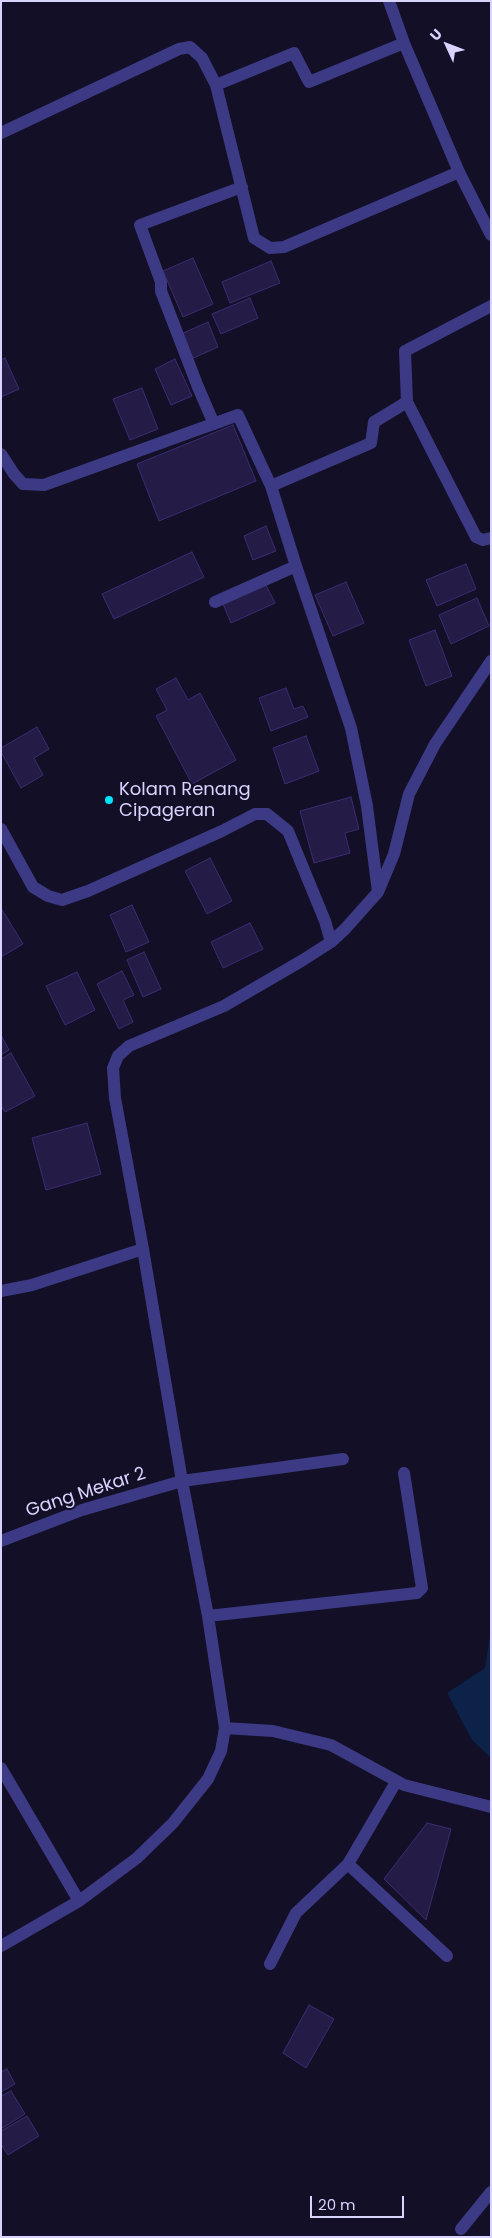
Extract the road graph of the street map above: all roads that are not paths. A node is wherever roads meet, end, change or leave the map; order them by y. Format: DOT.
graph roads {
  1 [pos="389,1"];
  2 [pos="404,43"];
  3 [pos="216,85"];
  4 [pos="1,134"];
  5 [pos="459,172"];
  6 [pos="242,187"];
  7 [pos="491,235"];
  8 [pos="491,306"];
  9 [pos="407,402"];
  10 [pos="214,424"];
  11 [pos="1,454"];
  12 [pos="271,486"];
  13 [pos="491,538"];
  14 [pos="296,566"];
  15 [pos="215,602"];
  16 [pos="491,661"];
  17 [pos="1,829"];
  18 [pos="378,892"];
  19 [pos="331,942"];
  20 [pos="143,1250"];
  21 [pos="1,1291"];
  22 [pos="343,1460"];
  23 [pos="404,1473"];
  24 [pos="182,1481"];
  25 [pos="1,1541"];
  26 [pos="208,1616"];
  27 [pos="225,1728"];
  28 [pos="1,1768"];
  29 [pos="396,1782"];
  30 [pos="491,1808"];
  31 [pos="348,1864"];
  32 [pos="78,1901"];
  33 [pos="1,1946"];
  34 [pos="447,1956"];
  35 [pos="270,1964"];
  36 [pos="491,2192"];
  37 [pos="461,2229"];
  1 -- 2 [label="street"];
  2 -- 3 [label="street"];
  2 -- 5 [label="street"];
  3 -- 4 [label="street"];
  3 -- 6 [label="street"];
  5 -- 6 [label="street"];
  5 -- 7 [label="street"];
  6 -- 10 [label="street"];
  8 -- 9 [label="street"];
  9 -- 12 [label="street"];
  9 -- 13 [label="street"];
  10 -- 11 [label="street"];
  10 -- 12 [label="street"];
  12 -- 14 [label="street"];
  14 -- 15 [label="street"];
  14 -- 18 [label="street"];
  16 -- 18 [label="street"];
  17 -- 19 [label="street"];
  18 -- 19 [label="street"];
  19 -- 20 [label="street"];
  20 -- 21 [label="street"];
  20 -- 24 [label="street"];
  22 -- 24 [label="street, Gang Mekar 2"];
  23 -- 26 [label="street"];
  24 -- 25 [label="street, Gang Mekar 2"];
  24 -- 26 [label="street"];
  26 -- 27 [label="street"];
  27 -- 29 [label="street"];
  27 -- 32 [label="street"];
  28 -- 32 [label="street"];
  29 -- 30 [label="street"];
  29 -- 31 [label="street"];
  31 -- 34 [label="street"];
  31 -- 35 [label="street"];
  32 -- 33 [label="street"];
  36 -- 37 [label="street"];
}
